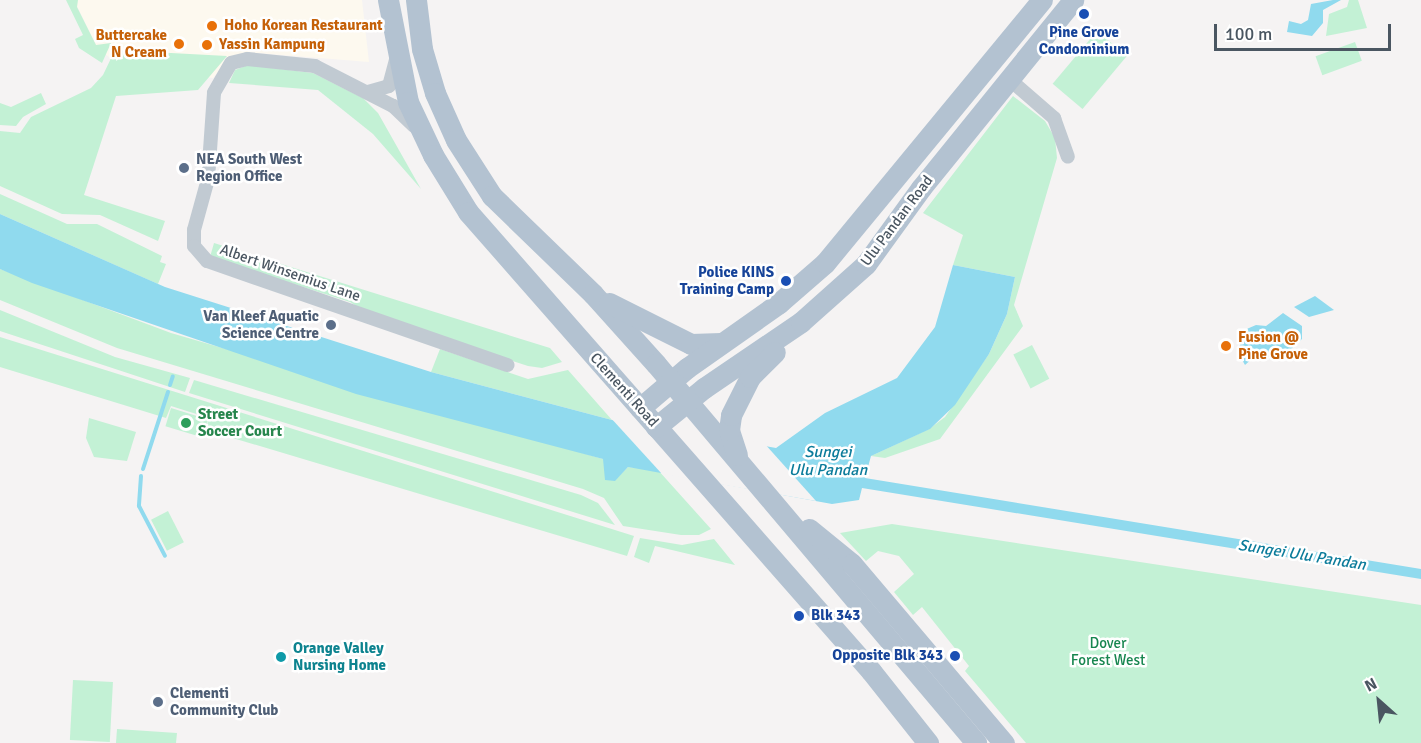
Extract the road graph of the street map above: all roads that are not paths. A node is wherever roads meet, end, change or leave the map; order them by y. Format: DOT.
graph roads {
  1 [pos="388,0"];
  2 [pos="416,0"];
  3 [pos="1042,0"];
  4 [pos="1073,0"];
  5 [pos="397,56"];
  6 [pos="1009,79"];
  7 [pos="368,92"];
  8 [pos="423,136"];
  9 [pos="1068,157"];
  10 [pos="907,209"];
  11 [pos="871,211"];
  12 [pos="593,294"];
  13 [pos="801,322"];
  14 [pos="724,342"];
  15 [pos="507,365"];
  16 [pos="671,381"];
  17 [pos="688,401"];
  18 [pos="640,408"];
  19 [pos="656,427"];
  20 [pos="739,461"];
  21 [pos="781,510"];
  22 [pos="925,740"];
  23 [pos="976,743"];
  24 [pos="1004,743"];
  1 -- 5 [label="main road, Clementi Road"];
  2 -- 12 [label="main road"];
  3 -- 11 [label="main road, Ulu Pandan Road"];
  4 -- 6 [label="main road, Ulu Pandan Road"];
  5 -- 7 [label="street"];
  5 -- 8 [label="main road, Clementi Road"];
  6 -- 9 [label="street"];
  6 -- 10 [label="main road, Ulu Pandan Road"];
  7 -- 8 [label="street"];
  7 -- 15 [label="street, Albert Winsemius Lane"];
  8 -- 18 [label="main road, Clementi Road"];
  10 -- 11 [label="main road"];
  10 -- 13 [label="main road, Ulu Pandan Road"];
  11 -- 14 [label="main road, Ulu Pandan Road"];
  12 -- 14 [label="main road"];
  12 -- 16 [label="main road"];
  13 -- 17 [label="main road, Ulu Pandan Road"];
  13 -- 20 [label="main road"];
  14 -- 16 [label="main road, Ulu Pandan Road"];
  16 -- 17 [label="main road"];
  16 -- 18 [label="main road, Ulu Pandan Road"];
  17 -- 19 [label="main road, Ulu Pandan Road"];
  17 -- 20 [label="main road"];
  18 -- 19 [label="main road, Clementi Road"];
  19 -- 22 [label="main road, Clementi Road"];
  20 -- 21 [label="main road"];
  21 -- 23 [label="main road"];
  21 -- 24 [label="main road"];
}
